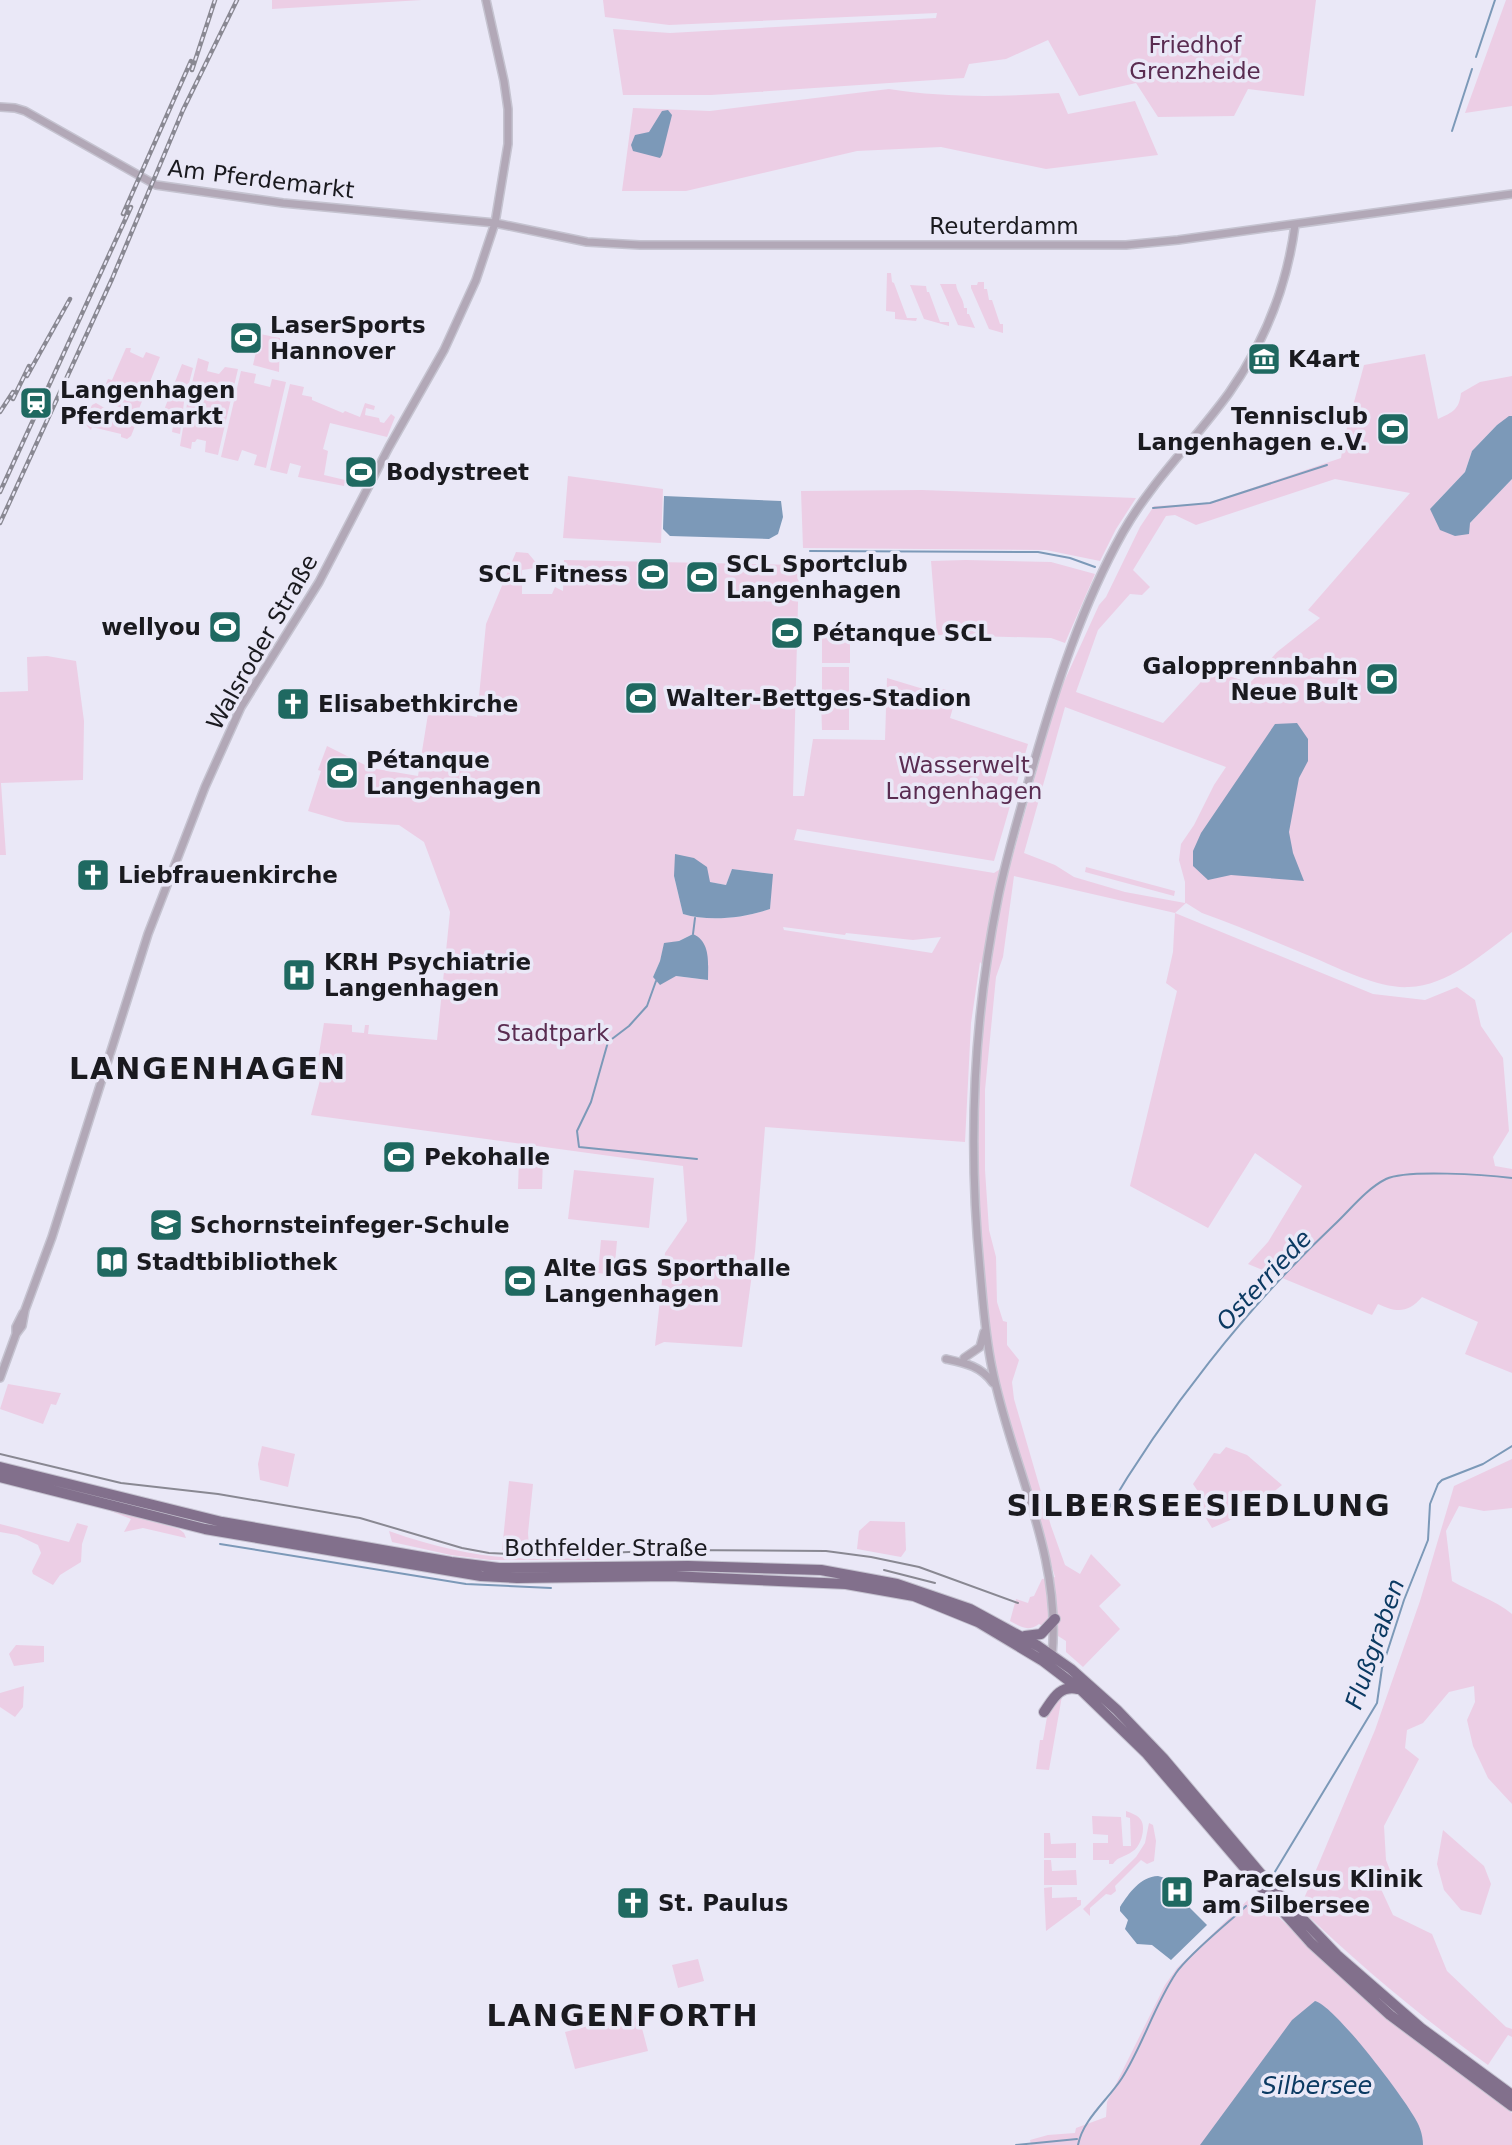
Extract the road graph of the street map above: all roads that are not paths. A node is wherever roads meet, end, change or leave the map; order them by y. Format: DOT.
graph roads {
  1 [pos="486,0"];
  2 [pos="0,107"];
  3 [pos="1512,194"];
  4 [pos="495,223"];
  5 [pos="1295,225"];
  6 [pos="986,1328"];
  7 [pos="964,1358"];
  8 [pos="946,1359"];
  9 [pos="0,1378"];
  10 [pos="996,1387"];
  11 [pos="0,1467"];
  12 [pos="0,1477"];
  13 [pos="1055,1619"];
  14 [pos="1021,1635"];
  15 [pos="1052,1656"];
  16 [pos="1081,1690"];
  17 [pos="1044,1712"];
  18 [pos="1161,1762"];
  19 [pos="1512,2095"];
  20 [pos="1512,2106"];
  1 -- 4 [label="street, Walsroder Straße"];
  2 -- 4 [label="street, Am Pferdemarkt"];
  3 -- 5 [label="street, Reuterdamm"];
  4 -- 5 [label="street, Reuterdamm"];
  4 -- 9 [label="street, Walsroder Straße"];
  5 -- 6 [label="street"];
  6 -- 7 [label="street"];
  6 -- 10 [label="street"];
  8 -- 10 [label="street"];
  10 -- 13 [label="street"];
  11 -- 14 [label="main road, Bothfelder Straße"];
  12 -- 16 [label="main road, Bothfelder Straße"];
  13 -- 14 [label="main road"];
  13 -- 15 [label="street"];
  14 -- 15 [label="main road, Bothfelder Straße"];
  15 -- 18 [label="main road, Bothfelder Straße"];
  16 -- 17 [label="main road"];
  16 -- 18 [label="main road, Bothfelder Straße"];
  18 -- 19 [label="main road"];
  18 -- 20 [label="main road"];
}
